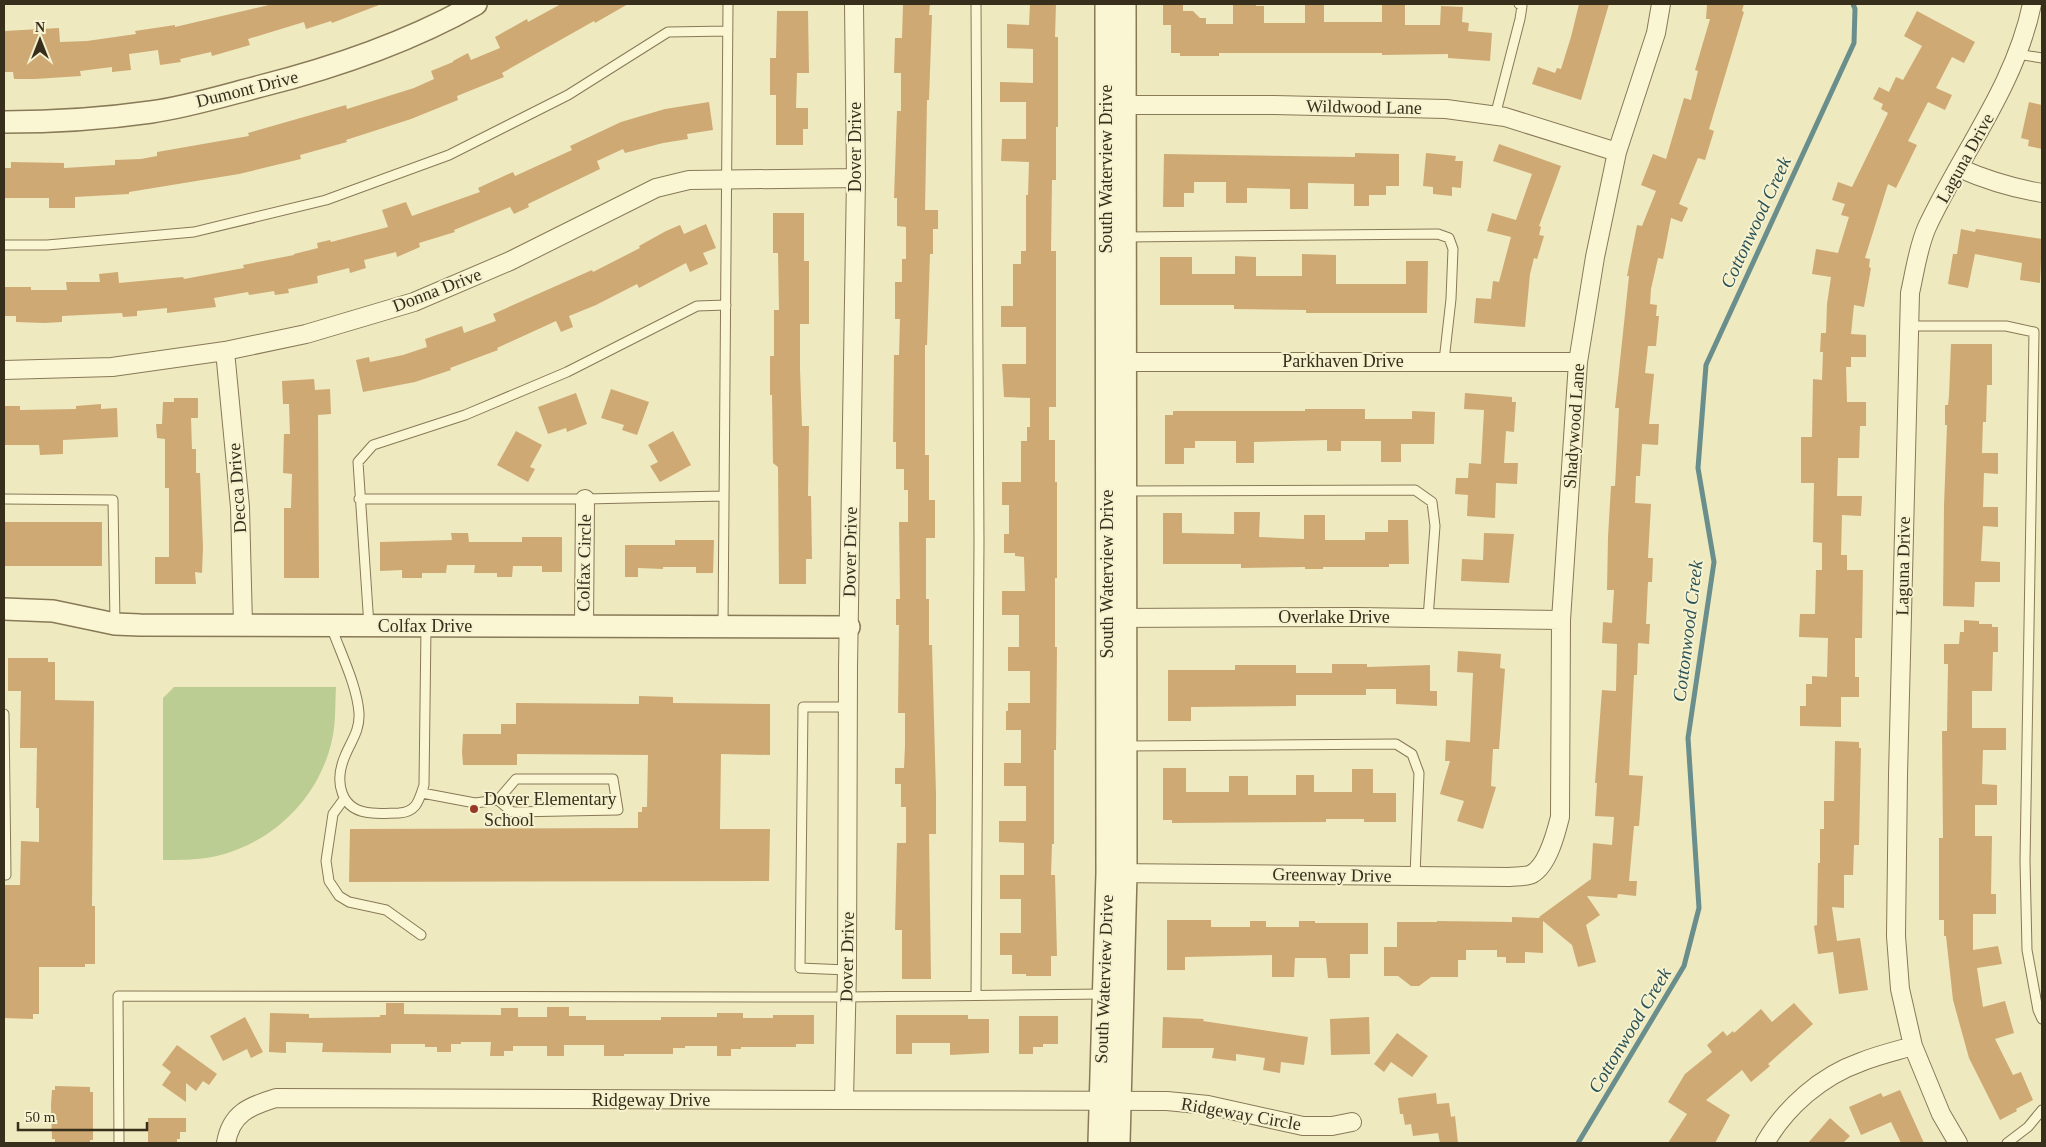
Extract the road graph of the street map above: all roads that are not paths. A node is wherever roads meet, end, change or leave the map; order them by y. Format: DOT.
graph roads {
  1 [pos="476,4"];
  2 [pos="728,4"];
  3 [pos="854,4"];
  4 [pos="976,4"];
  5 [pos="1106,4"];
  6 [pos="1125,4"];
  7 [pos="1520,4"];
  8 [pos="1661,4"];
  9 [pos="2032,4"];
  10 [pos="728,31"];
  11 [pos="2017,54"];
  12 [pos="2042,58"];
  13 [pos="1116,105"];
  14 [pos="1495,116"];
  15 [pos="4,122"];
  16 [pos="1617,152"];
  17 [pos="1959,168"];
  18 [pos="856,178"];
  19 [pos="728,179"];
  20 [pos="2042,192"];
  21 [pos="1125,237"];
  22 [pos="4,245"];
  23 [pos="726,305"];
  24 [pos="1909,326"];
  25 [pos="224,351"];
  26 [pos="1444,361"];
  27 [pos="1116,362"];
  28 [pos="1578,362"];
  29 [pos="4,370"];
  30 [pos="1126,491"];
  31 [pos="724,496"];
  32 [pos="4,499"];
  33 [pos="359,499"];
  34 [pos="585,499"];
  35 [pos="4,609"];
  36 [pos="1116,618"];
  37 [pos="1428,618"];
  38 [pos="1561,620"];
  39 [pos="115,624"];
  40 [pos="243,625"];
  41 [pos="331,626"];
  42 [pos="369,626"];
  43 [pos="426,626"];
  44 [pos="584,627"];
  45 [pos="723,627"];
  46 [pos="849,628"];
  47 [pos="849,707"];
  48 [pos="4,714"];
  49 [pos="1125,746"];
  50 [pos="422,793"];
  51 [pos="344,799"];
  52 [pos="498,800"];
  53 [pos="1546,856"];
  54 [pos="1116,873"];
  55 [pos="4,875"];
  56 [pos="1415,876"];
  57 [pos="421,935"];
  58 [pos="847,970"];
  59 [pos="1104,994"];
  60 [pos="976,995"];
  61 [pos="846,997"];
  62 [pos="2042,1020"];
  63 [pos="1913,1046"];
  64 [pos="844,1100"];
  65 [pos="1110,1101"];
  66 [pos="2042,1110"];
  67 [pos="1352,1122"];
  68 [pos="119,1143"];
  69 [pos="226,1143"];
  70 [pos="1099,1143"];
  71 [pos="1119,1143"];
  72 [pos="1765,1143"];
  73 [pos="1958,1143"];
  74 [pos="2007,1143"];
  1 -- 15 [label="street, Dumont Drive"];
  2 -- 10 [label="lane"];
  3 -- 18 [label="street, Dover Drive"];
  4 -- 60 [label="lane"];
  5 -- 13 [label="street, South Waterview Drive"];
  6 -- 13 [label="street, South Waterview Drive"];
  7 -- 14 [label="lane"];
  8 -- 16 [label="street, Shadywood Lane"];
  9 -- 11 [label="street, Laguna Drive"];
  10 -- 19 [label="lane"];
  10 -- 22 [label="lane"];
  11 -- 12 [label="lane"];
  11 -- 17 [label="street, Laguna Drive"];
  13 -- 14 [label="street, Wildwood Lane"];
  13 -- 21 [label="street, South Waterview Drive"];
  13 -- 27 [label="street, South Waterview Drive"];
  14 -- 16 [label="street, Wildwood Lane"];
  16 -- 28 [label="street, Shadywood Lane"];
  17 -- 20 [label="street"];
  17 -- 24 [label="street, Laguna Drive"];
  18 -- 19 [label="street, Donna Drive"];
  18 -- 46 [label="street, Dover Drive"];
  19 -- 23 [label="lane"];
  19 -- 25 [label="street, Donna Drive"];
  21 -- 26 [label="lane"];
  21 -- 27 [label="street, South Waterview Drive"];
  23 -- 31 [label="lane"];
  23 -- 33 [label="lane"];
  24 -- 62 [label="lane"];
  24 -- 63 [label="street, Laguna Drive"];
  25 -- 29 [label="street, Donna Drive"];
  25 -- 40 [label="street, Decca Drive"];
  26 -- 27 [label="street, Parkhaven Drive"];
  26 -- 28 [label="street, Parkhaven Drive"];
  27 -- 30 [label="street, South Waterview Drive"];
  27 -- 36 [label="street, South Waterview Drive"];
  28 -- 38 [label="street, Shadywood Lane"];
  30 -- 36 [label="street, South Waterview Drive"];
  30 -- 37 [label="lane"];
  31 -- 34 [label="lane"];
  31 -- 45 [label="lane"];
  32 -- 39 [label="lane"];
  33 -- 34 [label="lane"];
  33 -- 42 [label="lane"];
  34 -- 44 [label="street, Colfax Circle"];
  35 -- 39 [label="street, Colfax Drive"];
  36 -- 37 [label="street, Overlake Drive"];
  36 -- 49 [label="street, South Waterview Drive"];
  36 -- 54 [label="street, South Waterview Drive"];
  37 -- 38 [label="street, Overlake Drive"];
  38 -- 53 [label="street, Shadywood Lane"];
  39 -- 40 [label="street, Colfax Drive"];
  40 -- 41 [label="street, Colfax Drive"];
  41 -- 42 [label="street, Colfax Drive"];
  41 -- 51 [label="lane"];
  42 -- 43 [label="street, Colfax Drive"];
  43 -- 44 [label="street, Colfax Drive"];
  43 -- 50 [label="lane"];
  44 -- 45 [label="street, Colfax Drive"];
  45 -- 46 [label="street, Colfax Drive"];
  46 -- 47 [label="street, Dover Drive"];
  47 -- 58 [label="street, Dover Drive"];
  47 -- 58 [label="lane"];
  48 -- 55 [label="lane"];
  49 -- 54 [label="street, South Waterview Drive"];
  49 -- 56 [label="lane"];
  50 -- 51 [label="lane"];
  50 -- 52 [label="lane"];
  51 -- 57 [label="lane"];
  52 -- 52 [label="lane"];
  53 -- 56 [label="street, Greenway Drive"];
  54 -- 56 [label="street, Greenway Drive"];
  54 -- 59 [label="street, South Waterview Drive"];
  54 -- 65 [label="street, South Waterview Drive"];
  58 -- 61 [label="street, Dover Drive"];
  59 -- 60 [label="lane"];
  59 -- 65 [label="street, South Waterview Drive"];
  60 -- 61 [label="lane"];
  61 -- 64 [label="street, Dover Drive"];
  61 -- 68 [label="lane"];
  63 -- 72 [label="street"];
  63 -- 73 [label="street, Laguna Drive"];
  64 -- 65 [label="street, Ridgeway Drive"];
  64 -- 69 [label="street, Ridgeway Drive"];
  65 -- 67 [label="street, Ridgeway Circle"];
  65 -- 70 [label="street, South Waterview Drive"];
  65 -- 71 [label="street, South Waterview Drive"];
  66 -- 74 [label="lane"];
}
